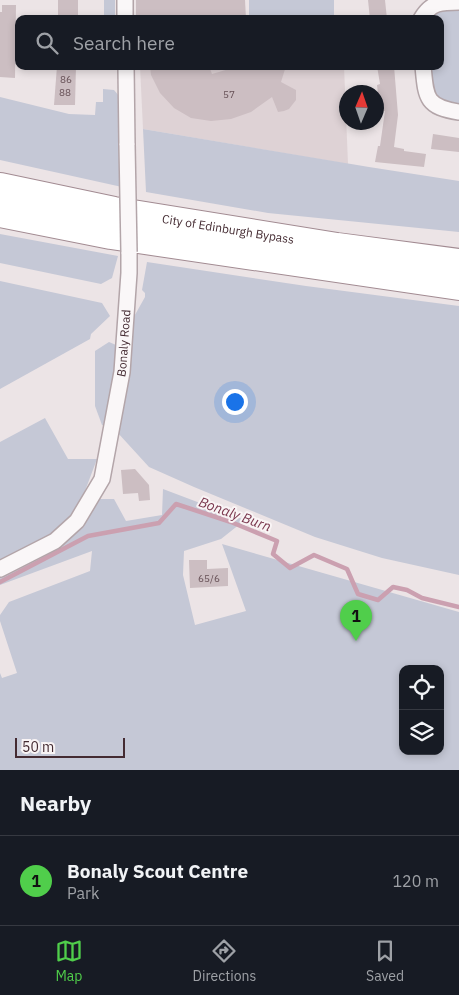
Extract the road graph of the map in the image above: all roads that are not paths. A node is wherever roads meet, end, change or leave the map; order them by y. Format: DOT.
graph roads {
  1 [pos="125,0"];
  2 [pos="459,2"];
  3 [pos="125,15"];
  4 [pos="424,15"];
  5 [pos="126,70"];
  6 [pos="424,70"];
  7 [pos="459,112"];
  8 [pos="0,187"];
  9 [pos="0,213"];
  10 [pos="459,263"];
  11 [pos="459,286"];
  12 [pos="0,568"];
  1 -- 3 [label="street"];
  2 -- 4 [label="street"];
  5 -- 12 [label="street, Bonaly Road, bridge"];
  6 -- 7 [label="street"];
  8 -- 10 [label="highway, City of Edinburgh Bypass"];
  9 -- 11 [label="highway, City of Edinburgh Bypass"];
}
